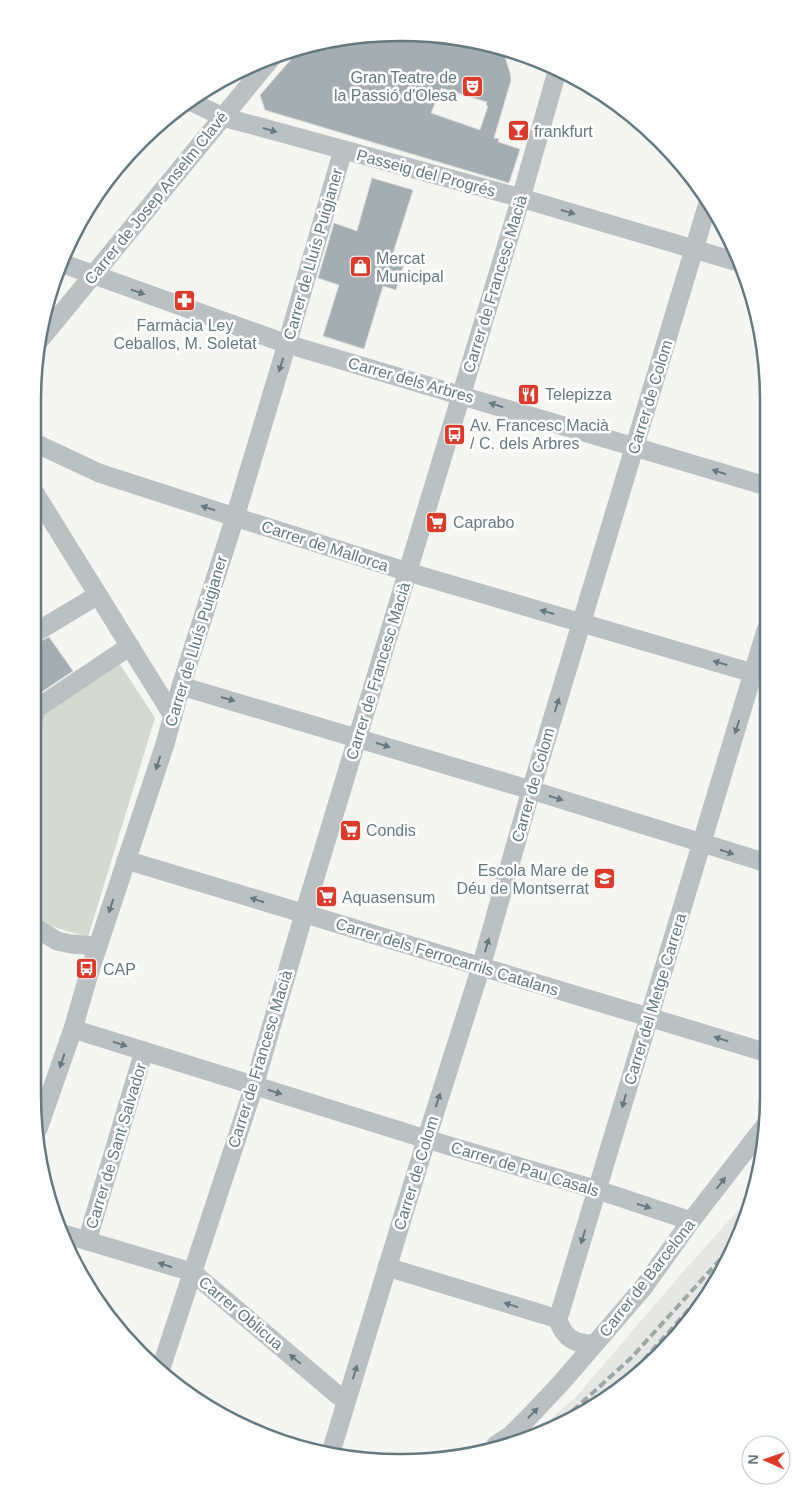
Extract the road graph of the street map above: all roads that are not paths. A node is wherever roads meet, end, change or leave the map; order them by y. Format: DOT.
graph roads {
  1 [pos="262,69"];
  2 [pos="556,77"];
  3 [pos="200,103"];
  4 [pos="223,117"];
  5 [pos="343,150"];
  6 [pos="521,198"];
  7 [pos="706,212"];
  8 [pos="695,249"];
  9 [pos="731,260"];
  10 [pos="68,266"];
  11 [pos="92,276"];
  12 [pos="48,330"];
  13 [pos="288,344"];
  14 [pos="462,395"];
  15 [pos="41,446"];
  16 [pos="635,447"];
  17 [pos="760,484"];
  18 [pos="41,503"];
  19 [pos="235,517"];
  20 [pos="408,572"];
  21 [pos="98,595"];
  22 [pos="582,622"];
  23 [pos="41,629"];
  24 [pos="130,646"];
  25 [pos="760,675"];
  26 [pos="181,686"];
  27 [pos="41,706"];
  28 [pos="173,716"];
  29 [pos="357,738"];
  30 [pos="531,790"];
  31 [pos="702,844"];
  32 [pos="126,860"];
  33 [pos="760,861"];
  34 [pos="304,914"];
  35 [pos="41,931"];
  36 [pos="98,946"];
  37 [pos="481,967"];
  38 [pos="649,1018"];
  39 [pos="73,1029"];
  40 [pos="144,1051"];
  41 [pos="760,1051"];
  42 [pos="254,1086"];
  43 [pos="42,1117"];
  44 [pos="758,1135"];
  45 [pos="426,1140"];
  46 [pos="598,1190"];
  47 [pos="691,1221"];
  48 [pos="71,1236"];
  49 [pos="87,1241"];
  50 [pos="387,1267"];
  51 [pos="192,1272"];
  52 [pos="558,1319"];
  53 [pos="595,1343"];
  54 [pos="162,1364"];
  55 [pos="346,1402"];
  56 [pos="507,1438"];
  57 [pos="332,1447"];
  1 -- 4 [label="street, Carrer de Josep Anselm Clavé"];
  2 -- 6 [label="street, Carrer de Francesc Macià"];
  3 -- 4 [label="street, Passeig del Progrés"];
  4 -- 5 [label="street, Passeig del Progrés, one-way"];
  4 -- 11 [label="street, Carrer de Josep Anselm Clavé"];
  5 -- 6 [label="street, Passeig del Progrés"];
  5 -- 13 [label="street, Carrer de Lluís Puigjaner"];
  6 -- 8 [label="street, Passeig del Progrés, one-way"];
  6 -- 14 [label="street, Carrer de Francesc Macià"];
  7 -- 8 [label="street, Carrer de Colom"];
  8 -- 9 [label="street, Passeig del Progrés"];
  8 -- 16 [label="street, Carrer de Colom"];
  10 -- 11 [label="street, Carrer dels Arbres"];
  11 -- 12 [label="street, Carrer de Josep Anselm Clavé"];
  11 -- 13 [label="street, Carrer dels Arbres, one-way"];
  13 -- 14 [label="street, Carrer dels Arbres"];
  13 -- 19 [label="street, Carrer de Lluís Puigjaner, one-way"];
  16 -- 14 [label="street, Carrer dels Arbres, one-way"];
  14 -- 20 [label="street, Carrer de Francesc Macià"];
  19 -- 15 [label="street, Carrer de Mallorca, one-way"];
  17 -- 16 [label="street, Carrer dels Arbres, one-way"];
  16 -- 22 [label="street, Carrer de Colom"];
  18 -- 21 [label="street"];
  19 -- 20 [label="street, Carrer de Mallorca"];
  19 -- 26 [label="street, Carrer de Lluís Puigjaner"];
  22 -- 20 [label="street, Carrer de Mallorca, one-way"];
  20 -- 29 [label="street, Carrer de Francesc Macià"];
  21 -- 23 [label="street"];
  21 -- 24 [label="street"];
  25 -- 22 [label="street, Carrer de Mallorca, one-way"];
  30 -- 22 [label="street, Carrer de Colom, one-way"];
  24 -- 27 [label="street"];
  24 -- 28 [label="street"];
  25 -- 31 [label="street, Carrer del Metge Carrera, one-way"];
  26 -- 28 [label="street, Carrer de Lluís Puigjaner"];
  26 -- 29 [label="street, one-way"];
  28 -- 32 [label="street, Carrer de Lluís Puigjaner, one-way"];
  29 -- 30 [label="street, one-way"];
  29 -- 34 [label="street, Carrer de Francesc Macià"];
  30 -- 31 [label="street, one-way"];
  37 -- 30 [label="street, Carrer de Colom, one-way"];
  31 -- 33 [label="street, one-way"];
  31 -- 38 [label="street, Carrer del Metge Carrera"];
  34 -- 32 [label="street, Carrer dels Ferrocarrils Catalans, one-way"];
  32 -- 36 [label="street, Carrer de Lluís Puigjaner, one-way"];
  34 -- 37 [label="street, Carrer dels Ferrocarrils Catalans"];
  34 -- 42 [label="street, Carrer de Francesc Macià"];
  35 -- 36 [label="street"];
  36 -- 39 [label="street, Carrer de Lluís Puigjaner"];
  37 -- 38 [label="street, Carrer dels Ferrocarrils Catalans"];
  45 -- 37 [label="street, Carrer de Colom, one-way"];
  41 -- 38 [label="street, Carrer dels Ferrocarrils Catalans, one-way"];
  38 -- 46 [label="street, Carrer del Metge Carrera, one-way"];
  39 -- 40 [label="street, Carrer de Pau Casals, one-way"];
  39 -- 43 [label="street, Carrer de Lluís Puigjaner, one-way"];
  40 -- 42 [label="street, Carrer de Pau Casals"];
  40 -- 49 [label="street, Carrer de Sant Salvador"];
  42 -- 45 [label="street, Carrer de Pau Casals, one-way"];
  42 -- 51 [label="street, Carrer de Francesc Macià"];
  47 -- 44 [label="street, Carrer de Barcelona, one-way"];
  45 -- 46 [label="street, Carrer de Pau Casals"];
  45 -- 50 [label="street, Carrer de Colom"];
  46 -- 47 [label="street, Carrer de Pau Casals, one-way"];
  46 -- 52 [label="street, Carrer del Metge Carrera, one-way"];
  47 -- 53 [label="street, Carrer de Barcelona"];
  48 -- 49 [label="street, Carrer Oblicua"];
  51 -- 49 [label="street, Carrer Oblicua, one-way"];
  52 -- 50 [label="street, one-way"];
  55 -- 50 [label="street, Carrer de Colom, one-way"];
  51 -- 54 [label="street, Carrer de Francesc Macià"];
  55 -- 51 [label="street, Carrer Oblicua, one-way"];
  52 -- 53 [label="street"];
  56 -- 53 [label="street, Carrer de Barcelona, one-way"];
  55 -- 57 [label="street, Carrer de Colom"];
}
